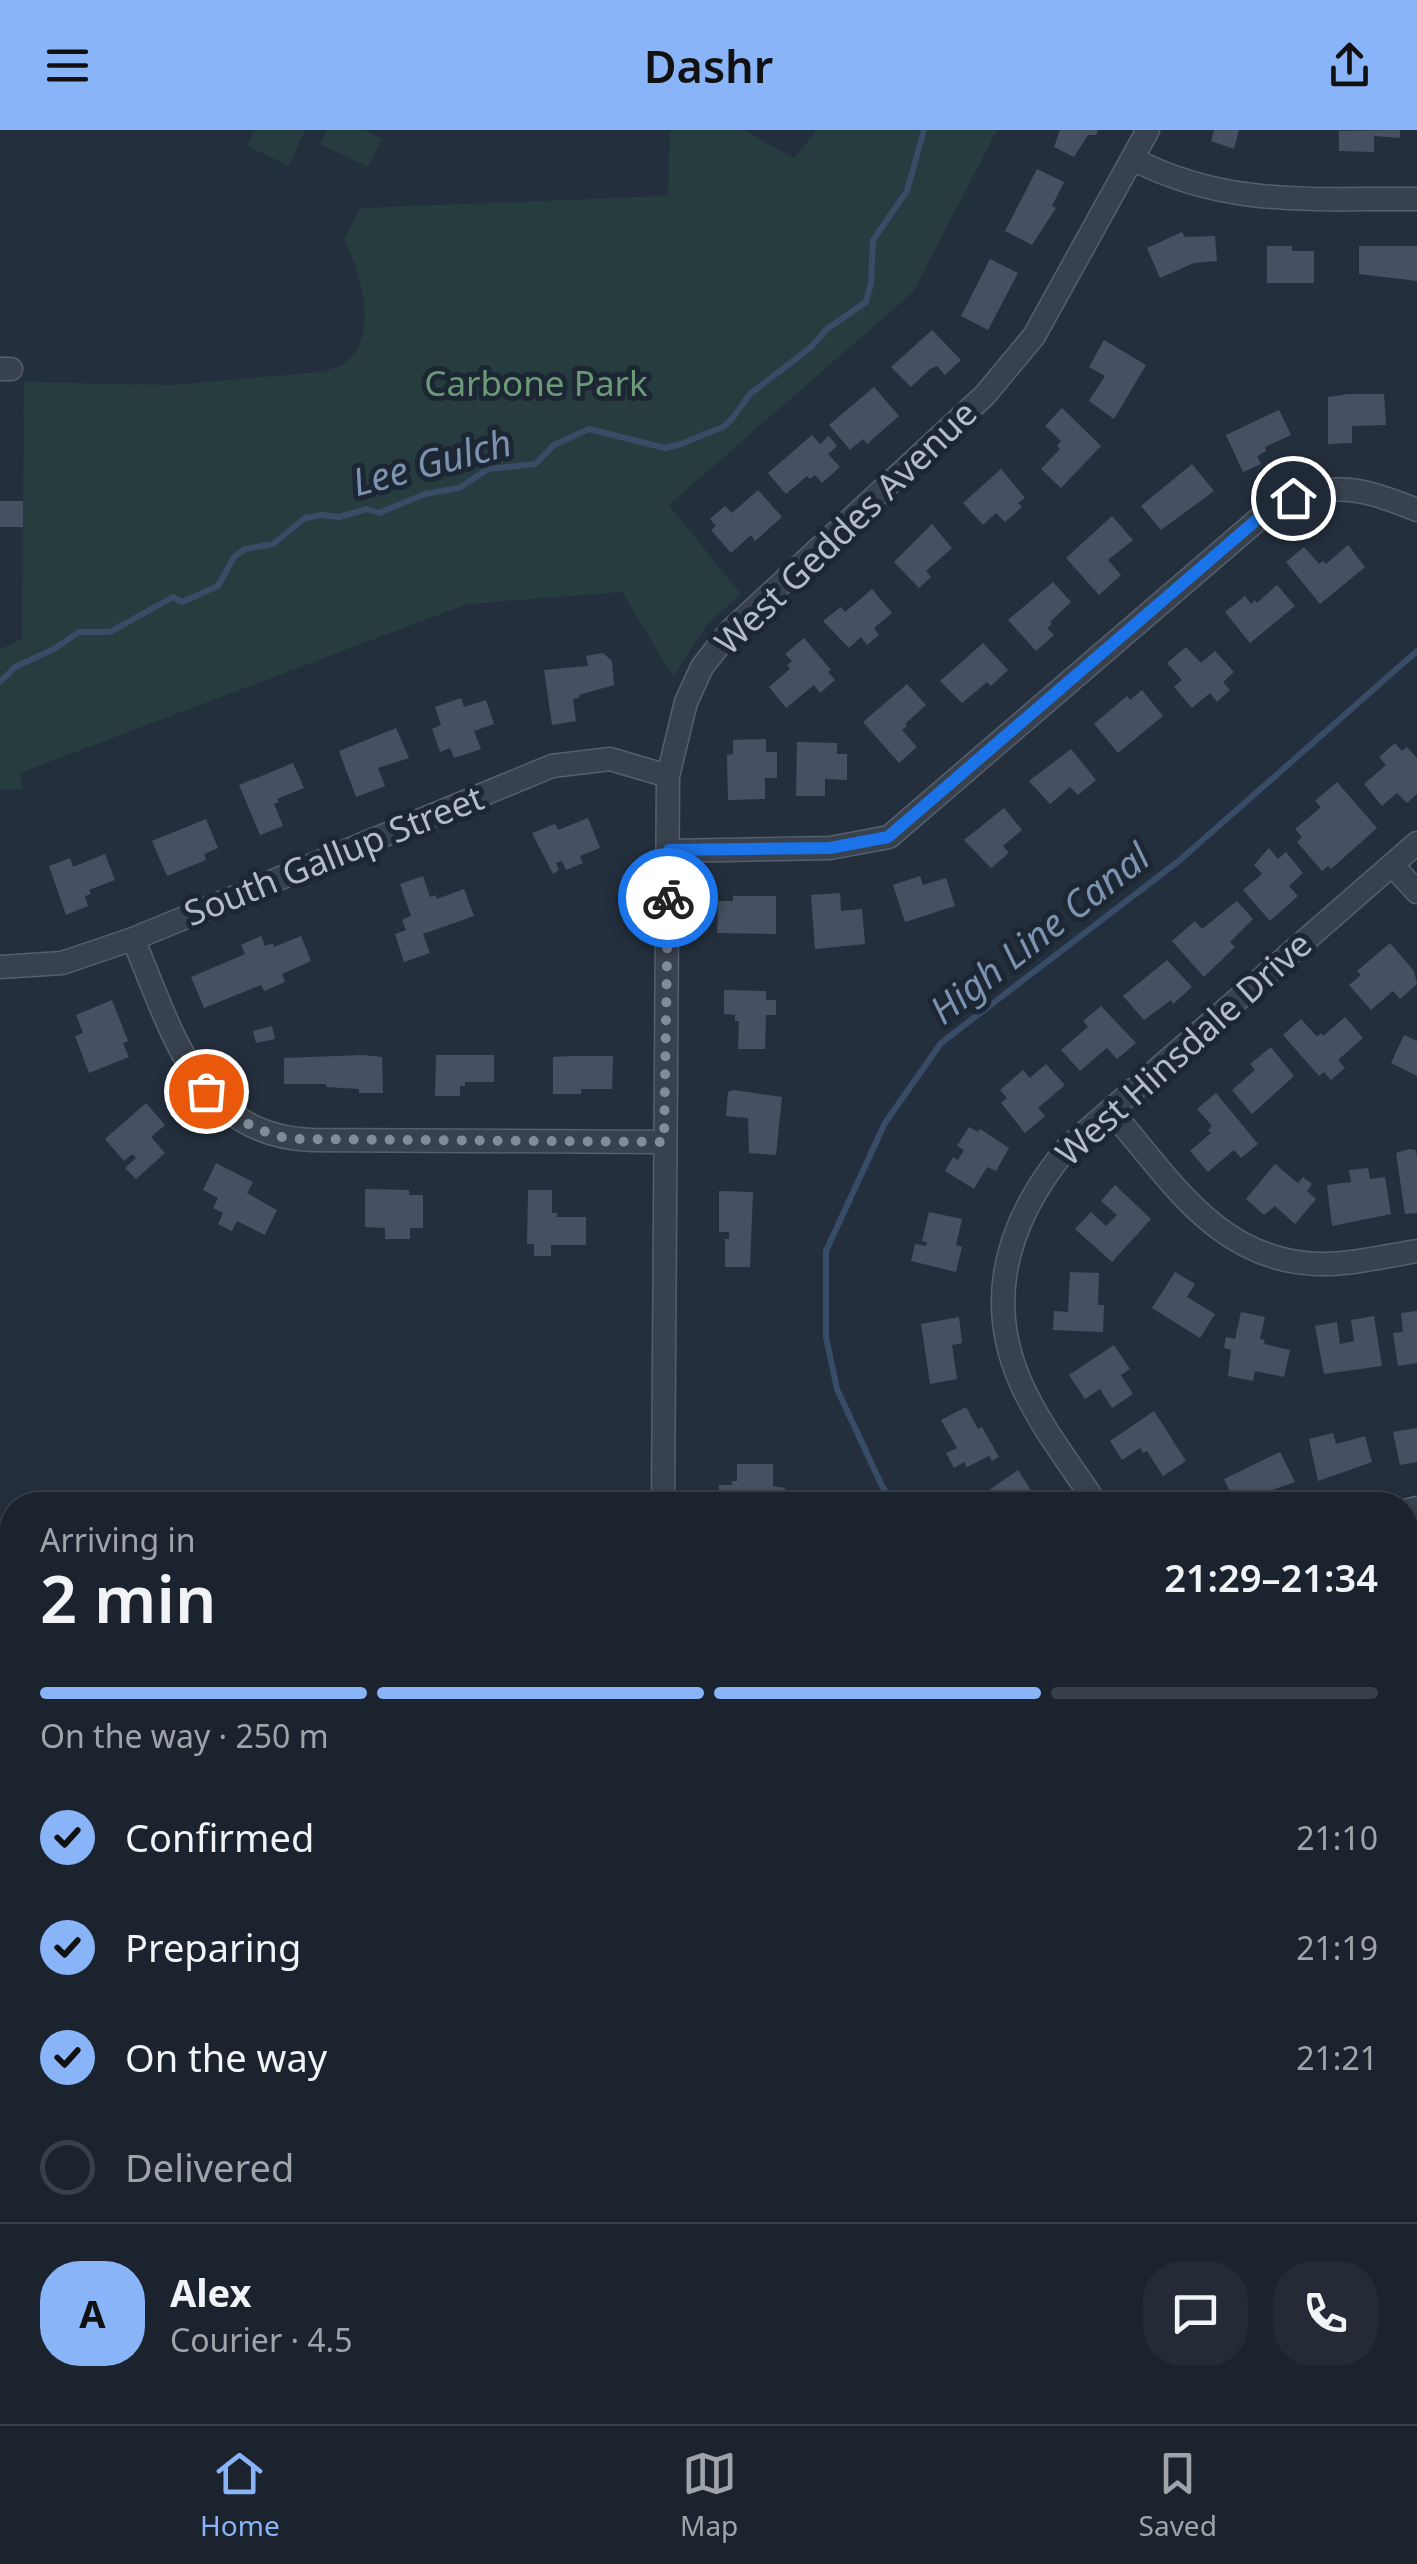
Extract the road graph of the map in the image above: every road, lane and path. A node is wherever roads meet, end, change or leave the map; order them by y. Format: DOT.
graph roads {
  1 [pos="1148,130"];
  2 [pos="1133,159"];
  3 [pos="1417,199"];
  4 [pos="1417,510"];
  5 [pos="668,776"];
  6 [pos="1417,842"];
  7 [pos="669,850"];
  8 [pos="1392,865"];
  9 [pos="1417,892"];
  10 [pos="133,939"];
  11 [pos="0,967"];
  12 [pos="1111,1111"];
  13 [pos="664,1142"];
  14 [pos="1417,1251"];
  15 [pos="663,1492"];
  16 [pos="1088,1492"];
  1 -- 2 [label="street, West Geddes Avenue"];
  2 -- 3 [label="street"];
  2 -- 5 [label="street, West Geddes Avenue"];
  4 -- 7 [label="street"];
  5 -- 7 [label="street, West Geddes Avenue"];
  5 -- 10 [label="street, South Gallup Street"];
  6 -- 8 [label="street, West Hinsdale Drive"];
  7 -- 13 [label="street, West Geddes Avenue"];
  8 -- 9 [label="street"];
  8 -- 12 [label="street, West Hinsdale Drive"];
  10 -- 11 [label="street, South Gallup Street"];
  10 -- 13 [label="street"];
  12 -- 14 [label="street"];
  12 -- 16 [label="street, West Hinsdale Drive"];
  13 -- 15 [label="street, West Geddes Avenue"];
}
